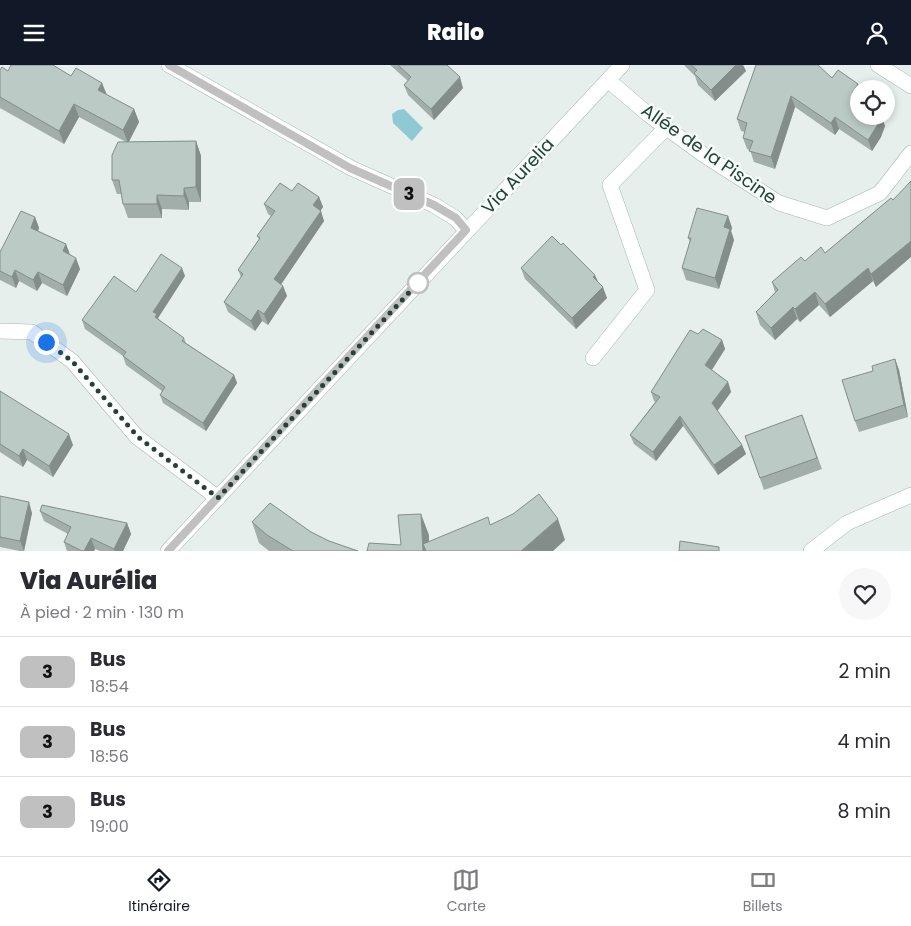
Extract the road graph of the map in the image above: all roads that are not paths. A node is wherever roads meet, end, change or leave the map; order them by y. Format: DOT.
graph roads {
  1 [pos="169,65"];
  2 [pos="622,65"];
  3 [pos="878,65"];
  4 [pos="608,80"];
  5 [pos="911,86"];
  6 [pos="666,128"];
  7 [pos="911,153"];
  8 [pos="466,230"];
  9 [pos="0,331"];
  10 [pos="594,358"];
  11 [pos="911,495"];
  12 [pos="218,498"];
  13 [pos="168,551"];
  14 [pos="811,551"];
  1 -- 8 [label="street"];
  2 -- 4 [label="street, Via Aurelia"];
  3 -- 5 [label="street"];
  4 -- 6 [label="street, Allée de la Piscine"];
  4 -- 8 [label="street, Via Aurelia"];
  6 -- 7 [label="street, Allée de la Piscine"];
  6 -- 10 [label="street"];
  8 -- 12 [label="street, Via Aurelia"];
  9 -- 12 [label="street"];
  11 -- 14 [label="street"];
  12 -- 13 [label="street, Via Aurelia"];
}
